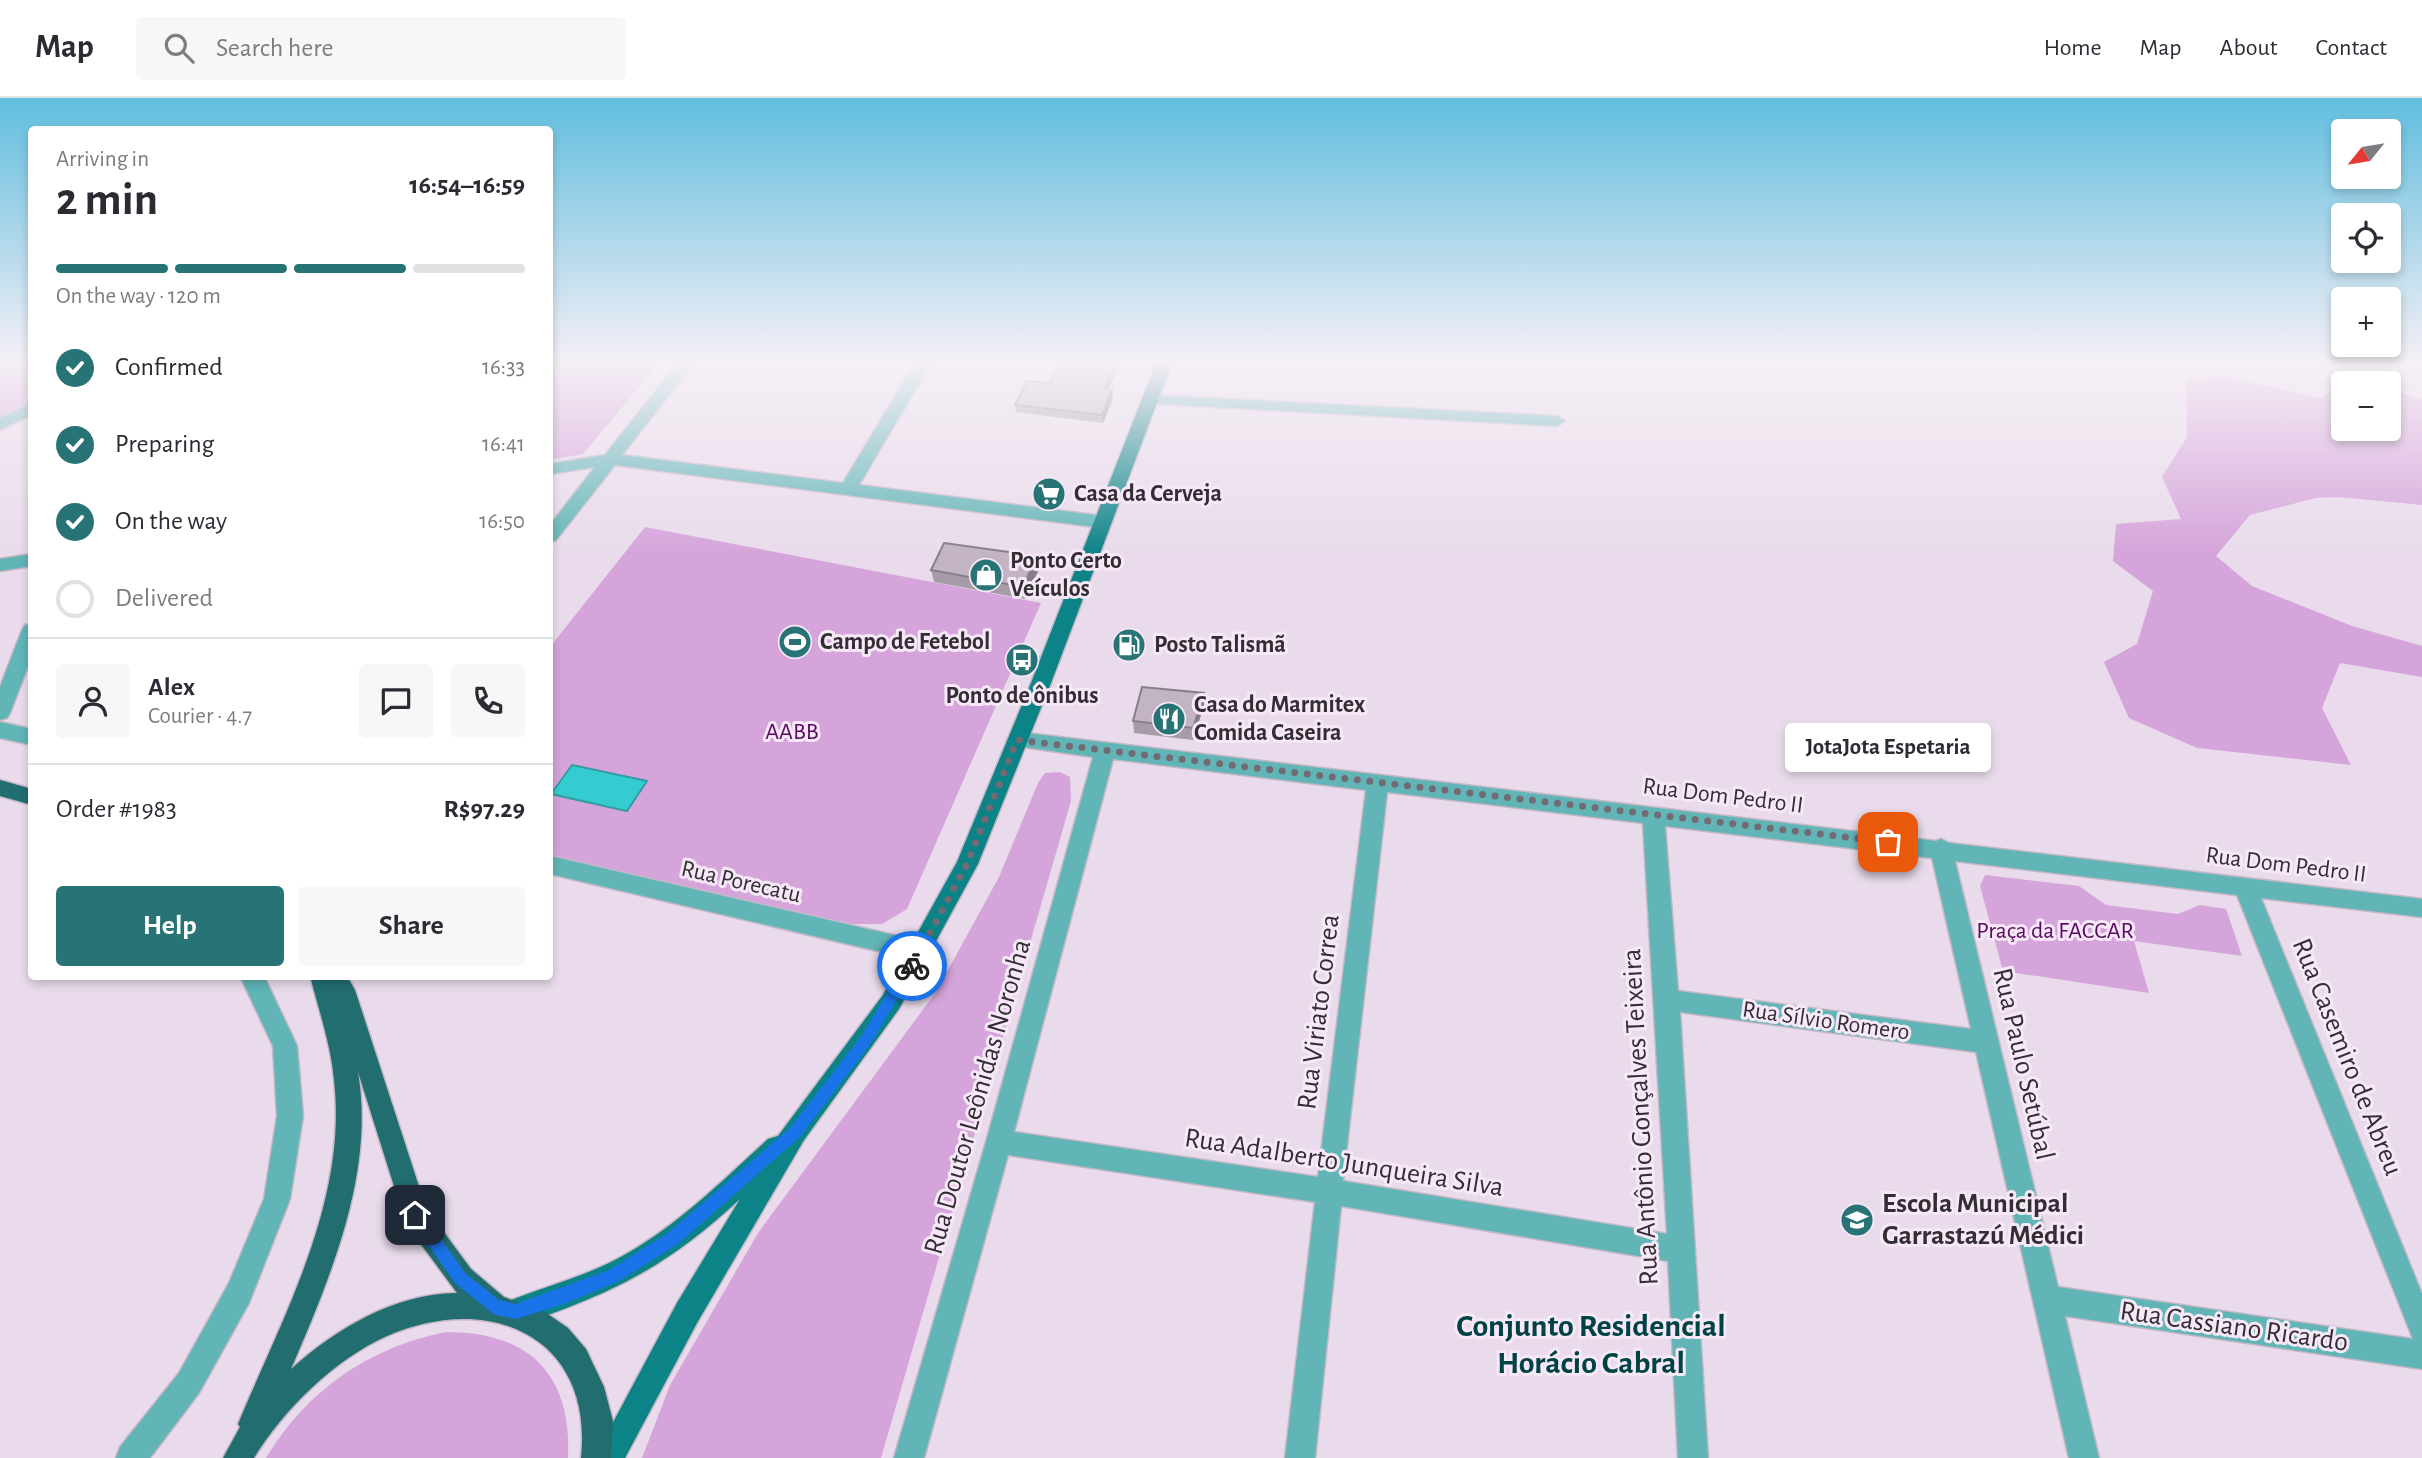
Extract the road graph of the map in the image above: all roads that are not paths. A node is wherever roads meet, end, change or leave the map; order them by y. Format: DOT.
graph roads {
  1 [pos="636,426"];
  2 [pos="885,426"];
  3 [pos="1140,426"];
  4 [pos="611,458"];
  5 [pos="553,468"];
  6 [pos="849,488"];
  7 [pos="1103,522"];
  8 [pos="553,532"];
  9 [pos="28,561"];
  10 [pos="0,565"];
  11 [pos="28,640"];
  12 [pos="0,713"];
  13 [pos="0,730"];
  14 [pos="28,736"];
  15 [pos="1017,740"];
  16 [pos="1105,751"];
  17 [pos="1378,782"];
  18 [pos="0,788"];
  19 [pos="28,796"];
  20 [pos="1653,814"];
  21 [pos="1941,848"];
  22 [pos="553,866"];
  23 [pos="2245,887"];
  24 [pos="2422,908"];
  25 [pos="920,950"];
  26 [pos="254,980"];
  27 [pos="322,980"];
  28 [pos="336,980"];
  29 [pos="1667,1000"];
  30 [pos="1986,1042"];
  31 [pos="795,1132"];
  32 [pos="999,1142"];
  33 [pos="1329,1191"];
  34 [pos="1679,1249"];
  35 [pos="2045,1299"];
  36 [pos="506,1309"];
  37 [pos="2422,1329"];
  38 [pos="2422,1354"];
  39 [pos="238,1453"];
  40 [pos="131,1458"];
  41 [pos="596,1458"];
  42 [pos="609,1458"];
  43 [pos="909,1458"];
  44 [pos="1300,1458"];
  45 [pos="1693,1458"];
  46 [pos="2084,1458"];
  1 -- 4 [label="street"];
  2 -- 6 [label="street"];
  3 -- 7 [label="main road"];
  4 -- 5 [label="street"];
  4 -- 6 [label="street"];
  4 -- 8 [label="street"];
  6 -- 7 [label="street"];
  7 -- 15 [label="main road"];
  9 -- 10 [label="street"];
  11 -- 12 [label="street"];
  13 -- 14 [label="street"];
  15 -- 16 [label="street, Rua Dom Pedro II"];
  15 -- 25 [label="main road"];
  16 -- 17 [label="street, Rua Dom Pedro II"];
  16 -- 32 [label="street, Rua Doutor Leônidas Noronha"];
  17 -- 20 [label="street, Rua Dom Pedro II"];
  17 -- 33 [label="street, Rua Viriato Correa"];
  18 -- 19 [label="highway"];
  20 -- 21 [label="street, Rua Dom Pedro II"];
  20 -- 29 [label="street, Rua Antônio Gonçalves Teixeira"];
  21 -- 23 [label="street, Rua Dom Pedro II"];
  21 -- 30 [label="street, Rua Paulo Setúbal"];
  22 -- 25 [label="street, Rua Porecatu"];
  23 -- 24 [label="street, Rua Dom Pedro II"];
  23 -- 37 [label="street, Rua Casemiro de Abreu"];
  25 -- 31 [label="main road"];
  26 -- 40 [label="street"];
  27 -- 39 [label="highway"];
  28 -- 36 [label="highway"];
  29 -- 30 [label="street, Rua Sílvio Romero"];
  29 -- 34 [label="street, Rua Antônio Gonçalves Teixeira"];
  30 -- 35 [label="street, Rua Paulo Setúbal"];
  31 -- 36 [label="main road"];
  31 -- 42 [label="main road"];
  32 -- 33 [label="street, Rua Adalberto Junqueira Silva"];
  32 -- 43 [label="street, Rua Doutor Leônidas Noronha"];
  33 -- 34 [label="street, Rua Adalberto Junqueira Silva"];
  33 -- 44 [label="street, Rua Viriato Correa"];
  34 -- 45 [label="street, Rua Antônio Gonçalves Teixeira"];
  35 -- 38 [label="street, Rua Cassiano Ricardo"];
  35 -- 46 [label="street, Rua Paulo Setúbal"];
  36 -- 39 [label="highway"];
  36 -- 41 [label="highway"];
}
